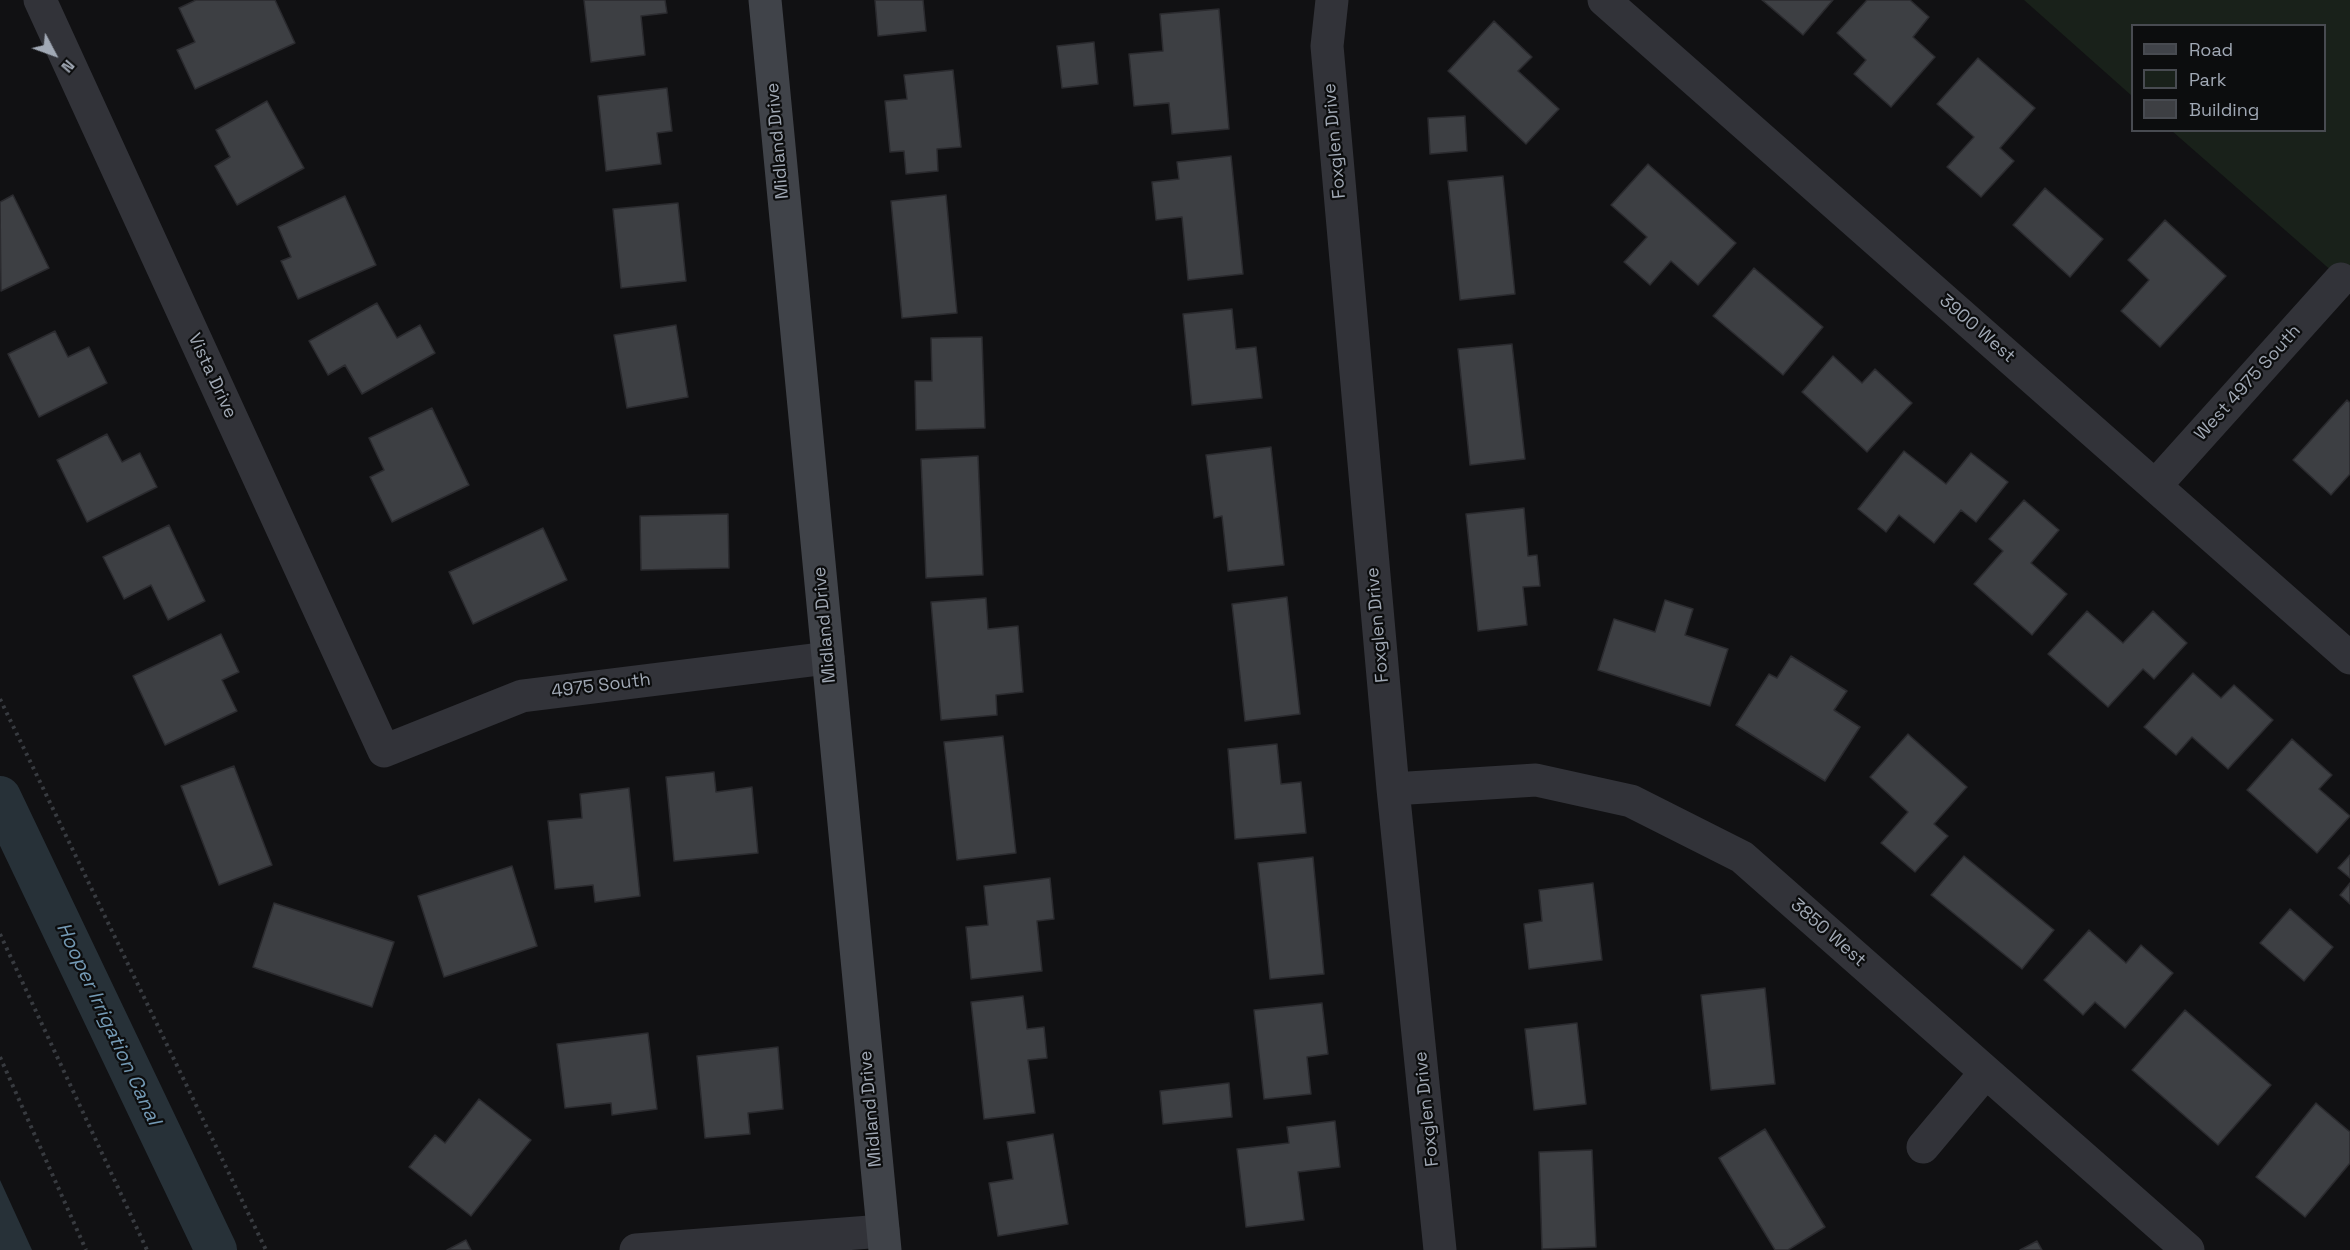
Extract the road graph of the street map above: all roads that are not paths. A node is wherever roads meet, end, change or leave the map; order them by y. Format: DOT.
graph roads {
  1 [pos="39,0"];
  2 [pos="765,0"];
  3 [pos="1332,0"];
  4 [pos="1604,0"];
  5 [pos="2341,279"];
  6 [pos="2155,486"];
  7 [pos="828,658"];
  8 [pos="2350,658"];
  9 [pos="384,751"];
  10 [pos="1393,789"];
  11 [pos="1986,1072"];
  12 [pos="1923,1147"];
  13 [pos="884,1240"];
  14 [pos="636,1250"];
  15 [pos="1440,1250"];
  16 [pos="2188,1250"];
  1 -- 9 [label="street, Vista Drive"];
  2 -- 7 [label="street, Midland Drive"];
  3 -- 10 [label="street, Foxglen Drive"];
  4 -- 6 [label="street, 3900 West"];
  5 -- 6 [label="street, West 4975 South"];
  6 -- 8 [label="street, 3900 West"];
  7 -- 9 [label="street, 4975 South"];
  7 -- 13 [label="street, Midland Drive"];
  10 -- 11 [label="street, 3850 West"];
  10 -- 15 [label="street, Foxglen Drive"];
  11 -- 12 [label="street"];
  11 -- 16 [label="street, 3850 West"];
  13 -- 14 [label="street"];
}
